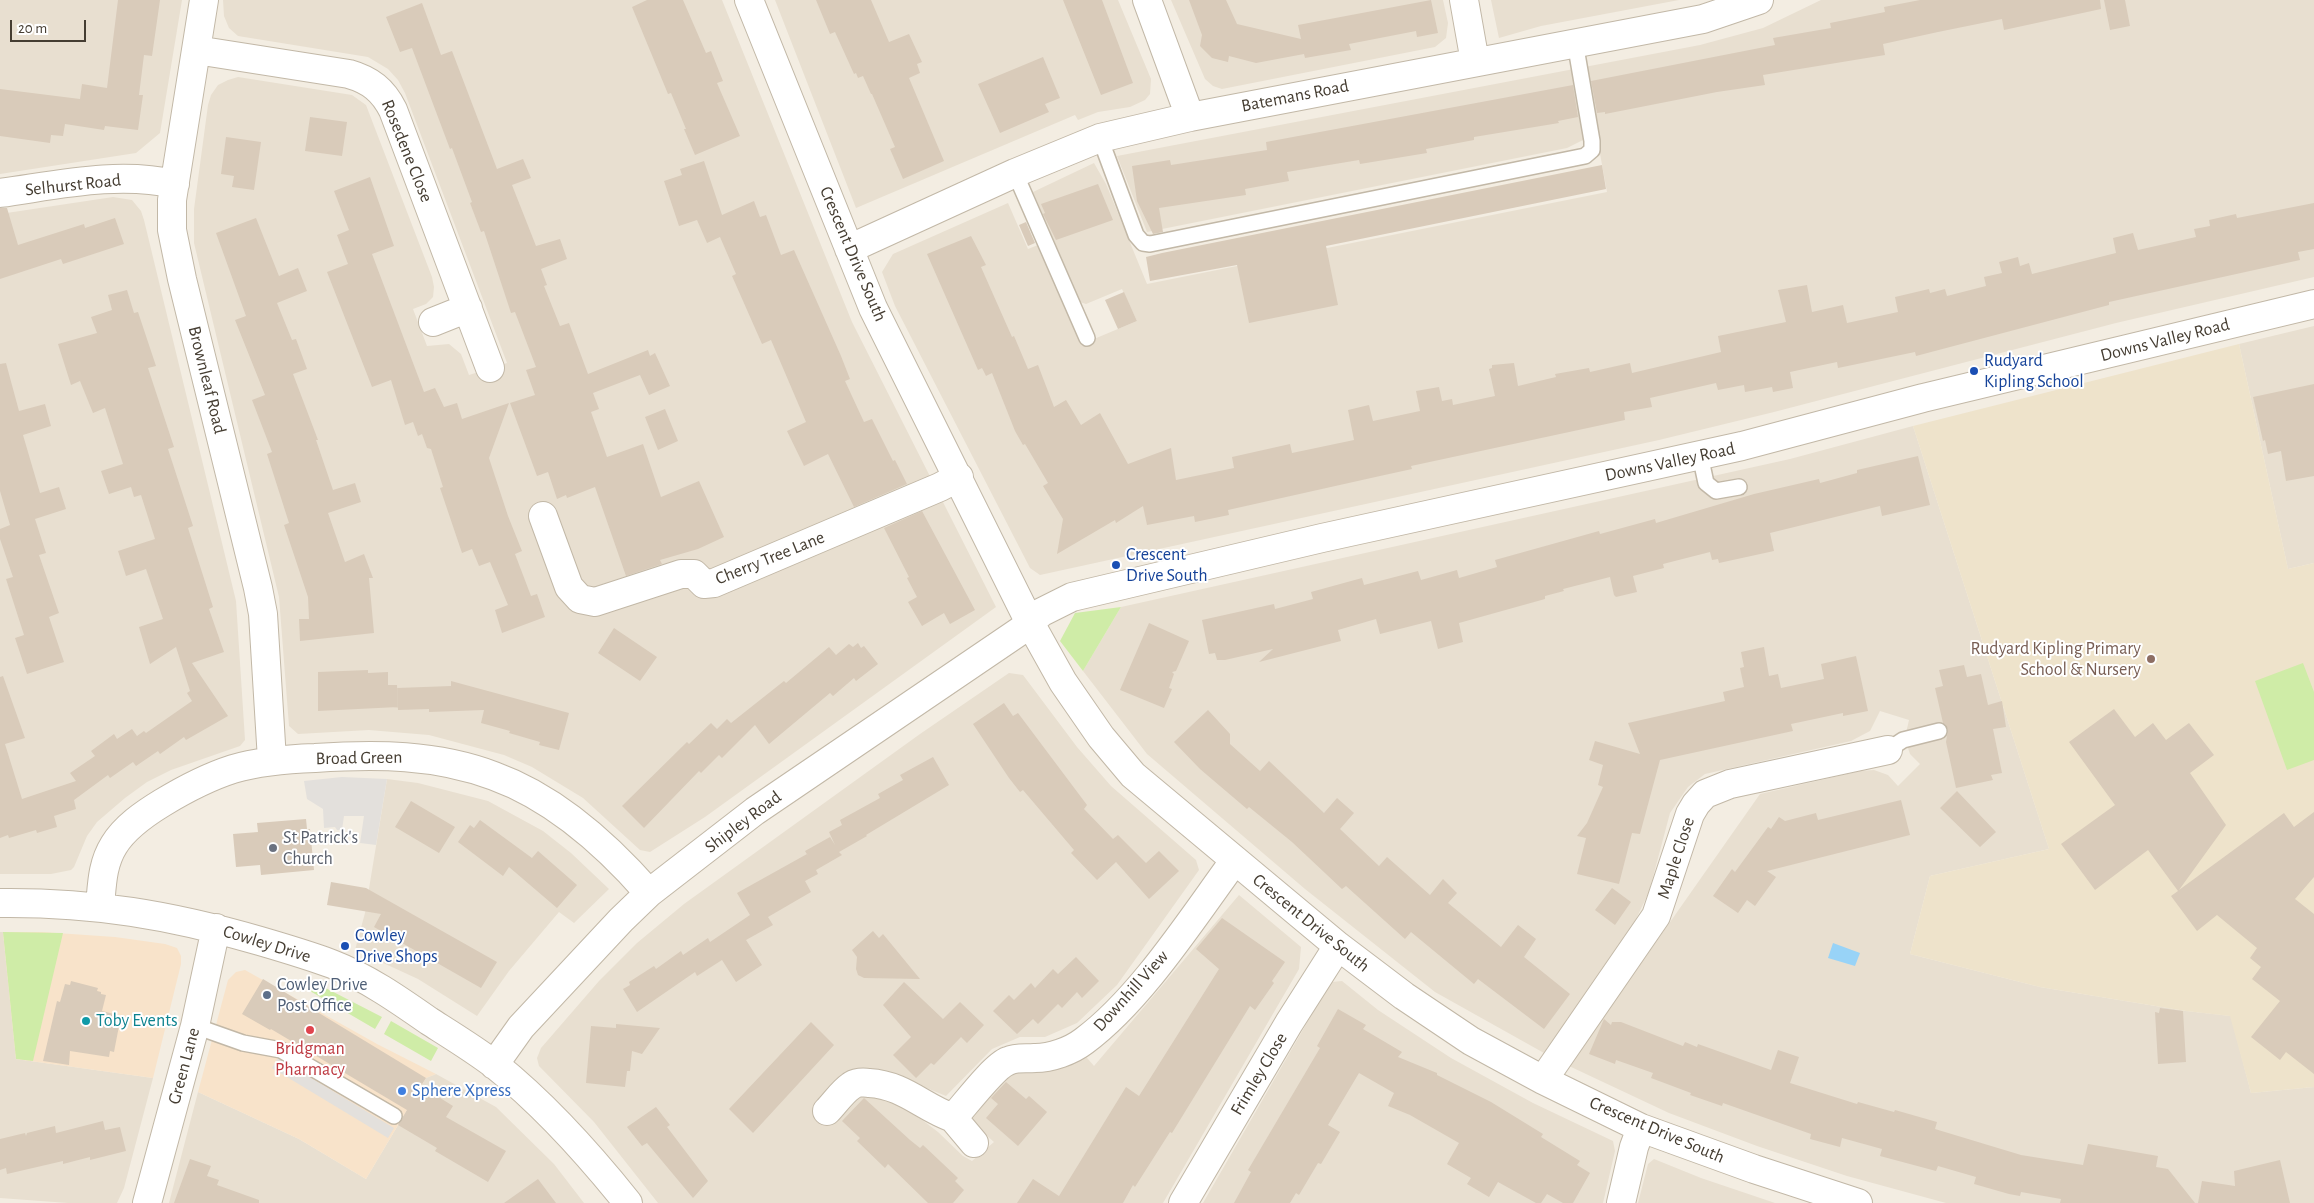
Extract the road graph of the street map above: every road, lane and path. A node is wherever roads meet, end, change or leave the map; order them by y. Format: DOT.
graph roads {
  1 [pos="204,0"];
  2 [pos="748,0"];
  3 [pos="1147,0"];
  4 [pos="1464,0"];
  5 [pos="1759,0"];
  6 [pos="1575,42"];
  7 [pos="196,50"];
  8 [pos="1475,62"];
  9 [pos="1190,117"];
  10 [pos="1100,138"];
  11 [pos="1015,173"];
  12 [pos="175,184"];
  13 [pos="0,193"];
  14 [pos="849,249"];
  15 [pos="2314,304"];
  16 [pos="468,308"];
  17 [pos="433,322"];
  18 [pos="1088,338"];
  19 [pos="490,368"];
  20 [pos="1700,455"];
  21 [pos="958,477"];
  22 [pos="1739,486"];
  23 [pos="544,516"];
  24 [pos="1029,622"];
  25 [pos="1939,732"];
  26 [pos="1888,750"];
  27 [pos="272,760"];
  28 [pos="1236,860"];
  29 [pos="649,893"];
  30 [pos="0,903"];
  31 [pos="100,906"];
  32 [pos="216,928"];
  33 [pos="1338,946"];
  34 [pos="195,1026"];
  35 [pos="494,1065"];
  36 [pos="1543,1080"];
  37 [pos="827,1111"];
  38 [pos="394,1116"];
  39 [pos="954,1118"];
  40 [pos="1641,1128"];
  41 [pos="974,1143"];
  42 [pos="147,1203"];
  43 [pos="628,1203"];
  44 [pos="1183,1203"];
  45 [pos="1621,1203"];
  46 [pos="1858,1203"];
  1 -- 7 [label="street, Brownleaf Road"];
  2 -- 14 [label="street, Crescent Drive South"];
  3 -- 9 [label="street"];
  4 -- 8 [label="street"];
  5 -- 6 [label="street, Batemans Road"];
  6 -- 8 [label="street, Batemans Road"];
  6 -- 10 [label="lane"];
  7 -- 12 [label="street, Brownleaf Road"];
  7 -- 16 [label="street, Rosedene Close"];
  8 -- 9 [label="street, Batemans Road"];
  9 -- 10 [label="street, Batemans Road"];
  10 -- 11 [label="street, Batemans Road"];
  11 -- 14 [label="street, Batemans Road"];
  11 -- 18 [label="lane"];
  12 -- 13 [label="street, Selhurst Road"];
  12 -- 27 [label="street, Brownleaf Road"];
  14 -- 21 [label="street, Crescent Drive South"];
  15 -- 20 [label="street, Downs Valley Road"];
  16 -- 17 [label="street"];
  16 -- 19 [label="street, Rosedene Close"];
  20 -- 22 [label="lane"];
  20 -- 24 [label="street, Downs Valley Road"];
  21 -- 23 [label="street, Cherry Tree Lane"];
  21 -- 24 [label="street, Crescent Drive South"];
  24 -- 28 [label="street, Crescent Drive South"];
  24 -- 29 [label="street, Shipley Road"];
  25 -- 26 [label="lane"];
  26 -- 36 [label="street, Maple Close"];
  27 -- 29 [label="street, Broad Green"];
  27 -- 31 [label="street, Broad Green"];
  28 -- 33 [label="street, Crescent Drive South"];
  28 -- 39 [label="street, Downhill View"];
  29 -- 35 [label="street, Shipley Road"];
  30 -- 31 [label="street, Cowley Drive"];
  31 -- 32 [label="street, Cowley Drive"];
  32 -- 34 [label="street, Green Lane"];
  32 -- 35 [label="street, Cowley Drive"];
  33 -- 36 [label="street, Crescent Drive South"];
  33 -- 44 [label="street, Frimley Close"];
  34 -- 38 [label="lane"];
  34 -- 42 [label="street, Green Lane"];
  35 -- 43 [label="street, Cowley Drive"];
  36 -- 40 [label="street, Crescent Drive South"];
  37 -- 39 [label="street"];
  39 -- 41 [label="street"];
  40 -- 45 [label="street"];
  40 -- 46 [label="street, Crescent Drive South"];
}
